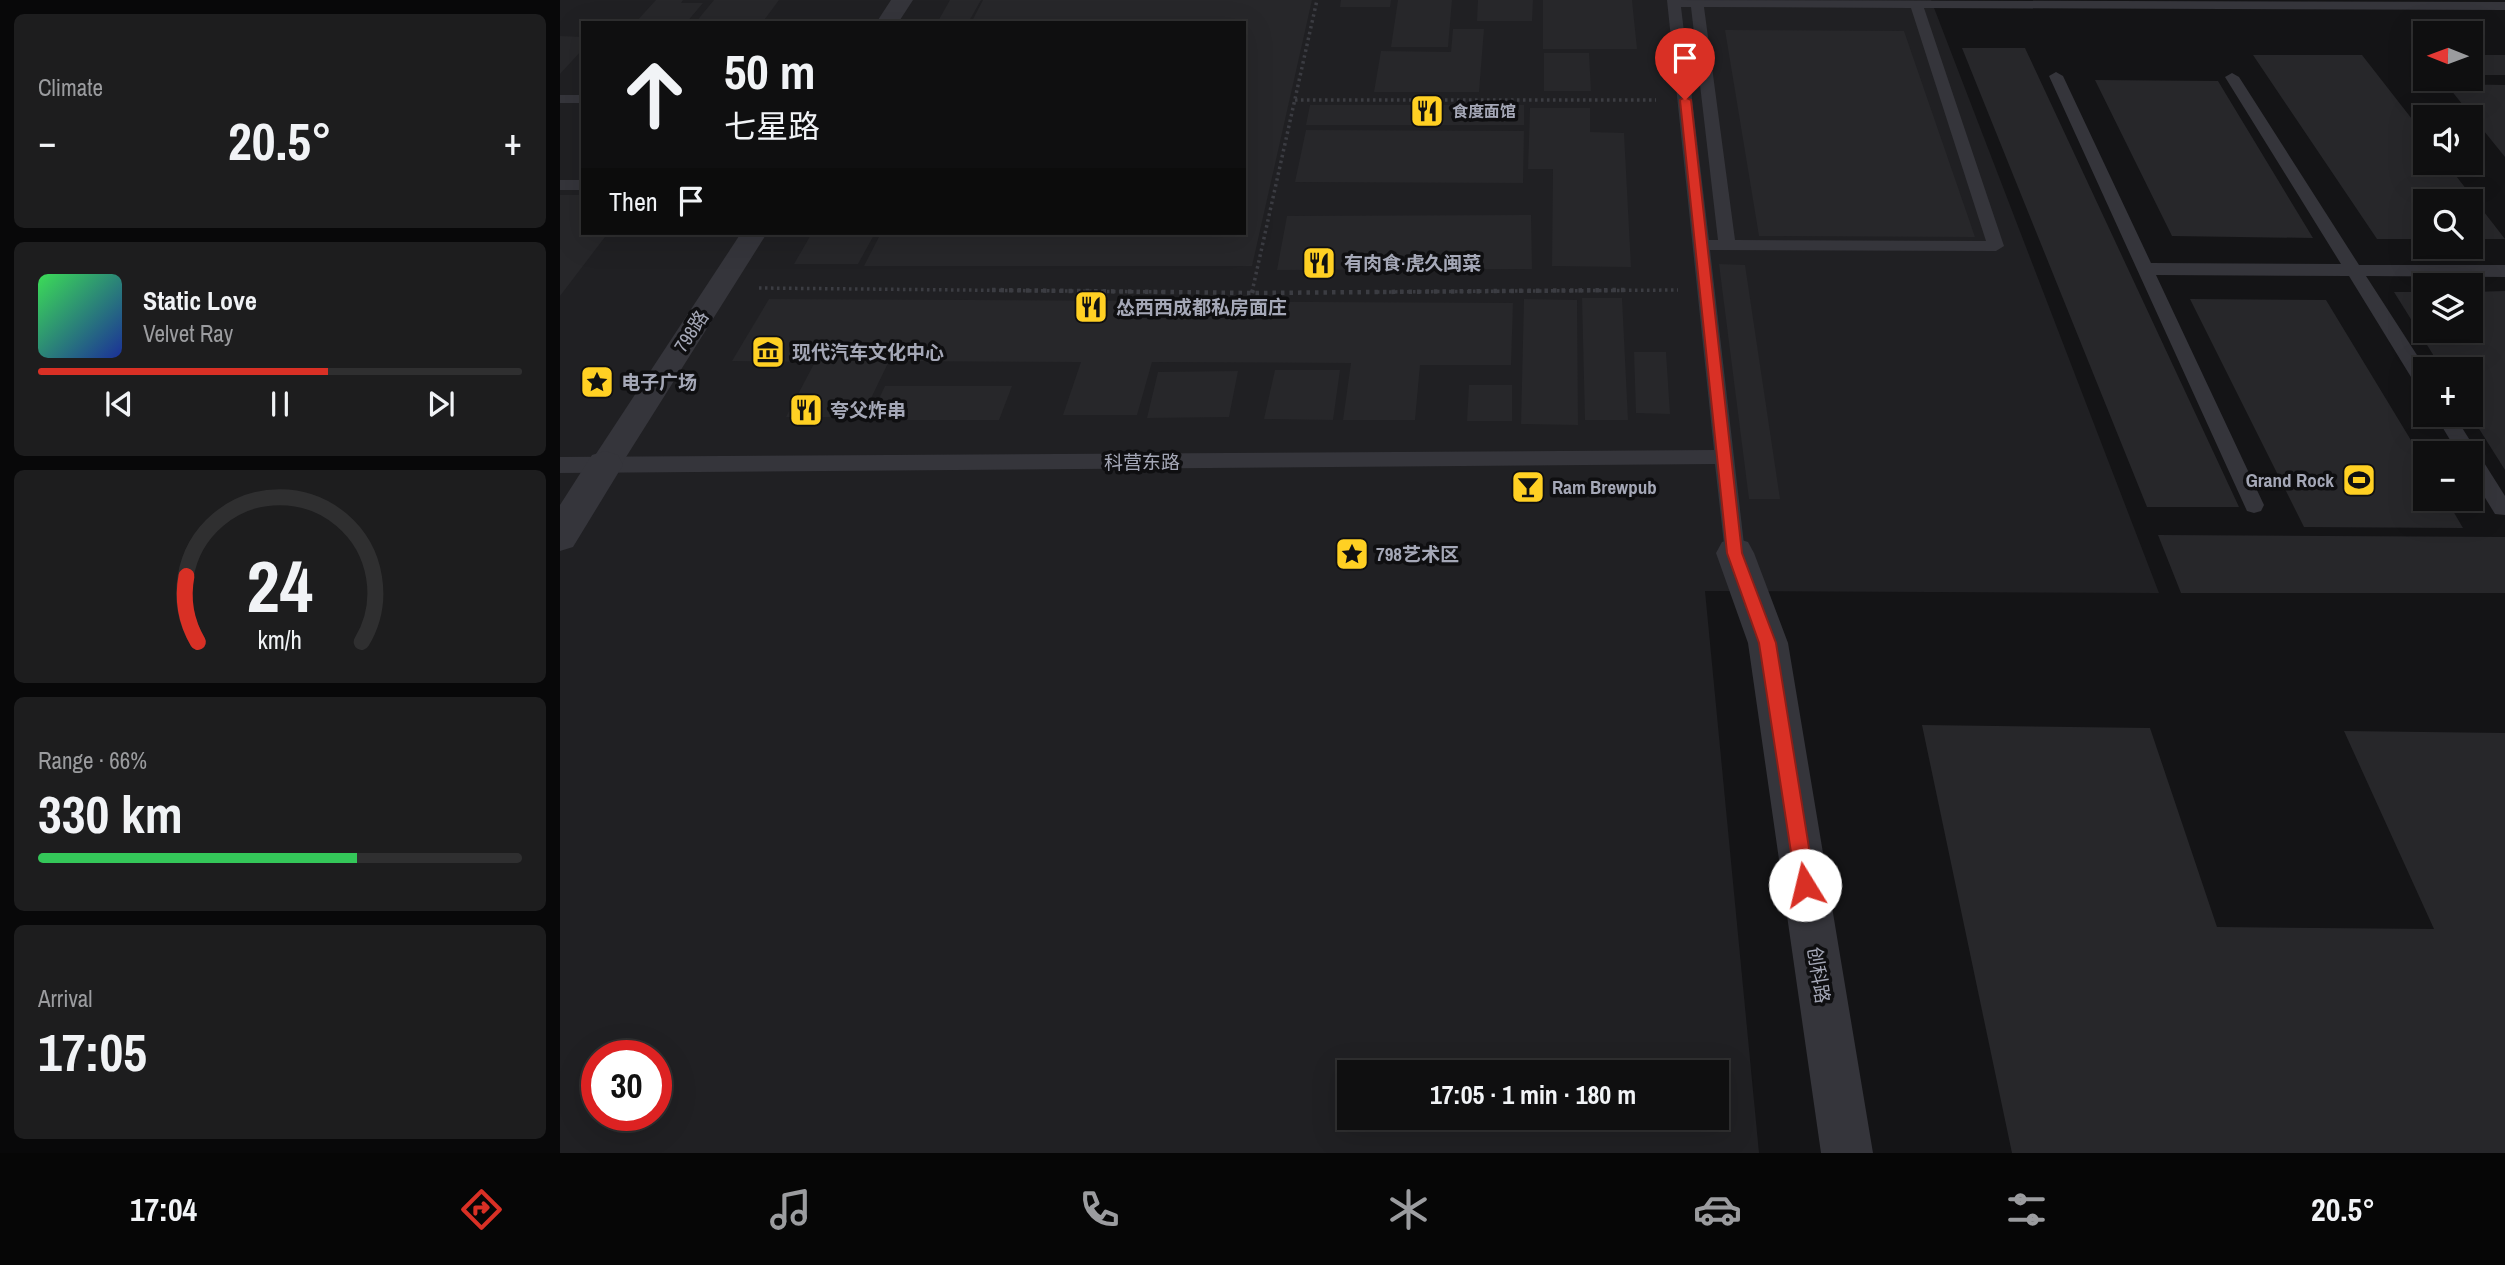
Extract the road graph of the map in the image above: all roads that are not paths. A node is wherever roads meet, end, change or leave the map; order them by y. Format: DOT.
graph roads {
  1 [pos="902,0"];
  2 [pos="1674,2"];
  3 [pos="1697,3"];
  4 [pos="1916,3"];
  5 [pos="2505,6"];
  6 [pos="888,21"];
  7 [pos="2056,76"];
  8 [pos="2232,77"];
  9 [pos="560,99"];
  10 [pos="581,99"];
  11 [pos="560,185"];
  12 [pos="581,185"];
  13 [pos="753,235"];
  14 [pos="1701,245"];
  15 [pos="1727,245"];
  16 [pos="2147,269"];
  17 [pos="2353,269"];
  18 [pos="2505,271"];
  19 [pos="2413,364"];
  20 [pos="1723,457"];
  21 [pos="560,465"];
  22 [pos="605,465"];
  23 [pos="2483,477"];
  24 [pos="2254,505"];
  25 [pos="2502,508"];
  26 [pos="560,536"];
  27 [pos="1734,553"];
  28 [pos="1847,1153"];
  1 -- 6 [label="street"];
  2 -- 3 [label="lane"];
  2 -- 14 [label="lane"];
  3 -- 4 [label="lane"];
  3 -- 15 [label="lane"];
  4 -- 5 [label="lane"];
  4 -- 15 [label="lane"];
  7 -- 16 [label="lane"];
  8 -- 17 [label="lane"];
  9 -- 10 [label="lane"];
  11 -- 12 [label="lane"];
  13 -- 22 [label="street, 798路"];
  14 -- 15 [label="lane"];
  14 -- 20 [label="lane"];
  16 -- 17 [label="lane"];
  16 -- 24 [label="lane"];
  17 -- 18 [label="lane"];
  17 -- 19 [label="lane"];
  20 -- 22 [label="lane, 科营东路"];
  20 -- 27 [label="lane"];
  21 -- 22 [label="lane, 科营东路"];
  22 -- 26 [label="street, 798路"];
  23 -- 25 [label="lane"];
  27 -- 28 [label="street, 创科路"];
}
